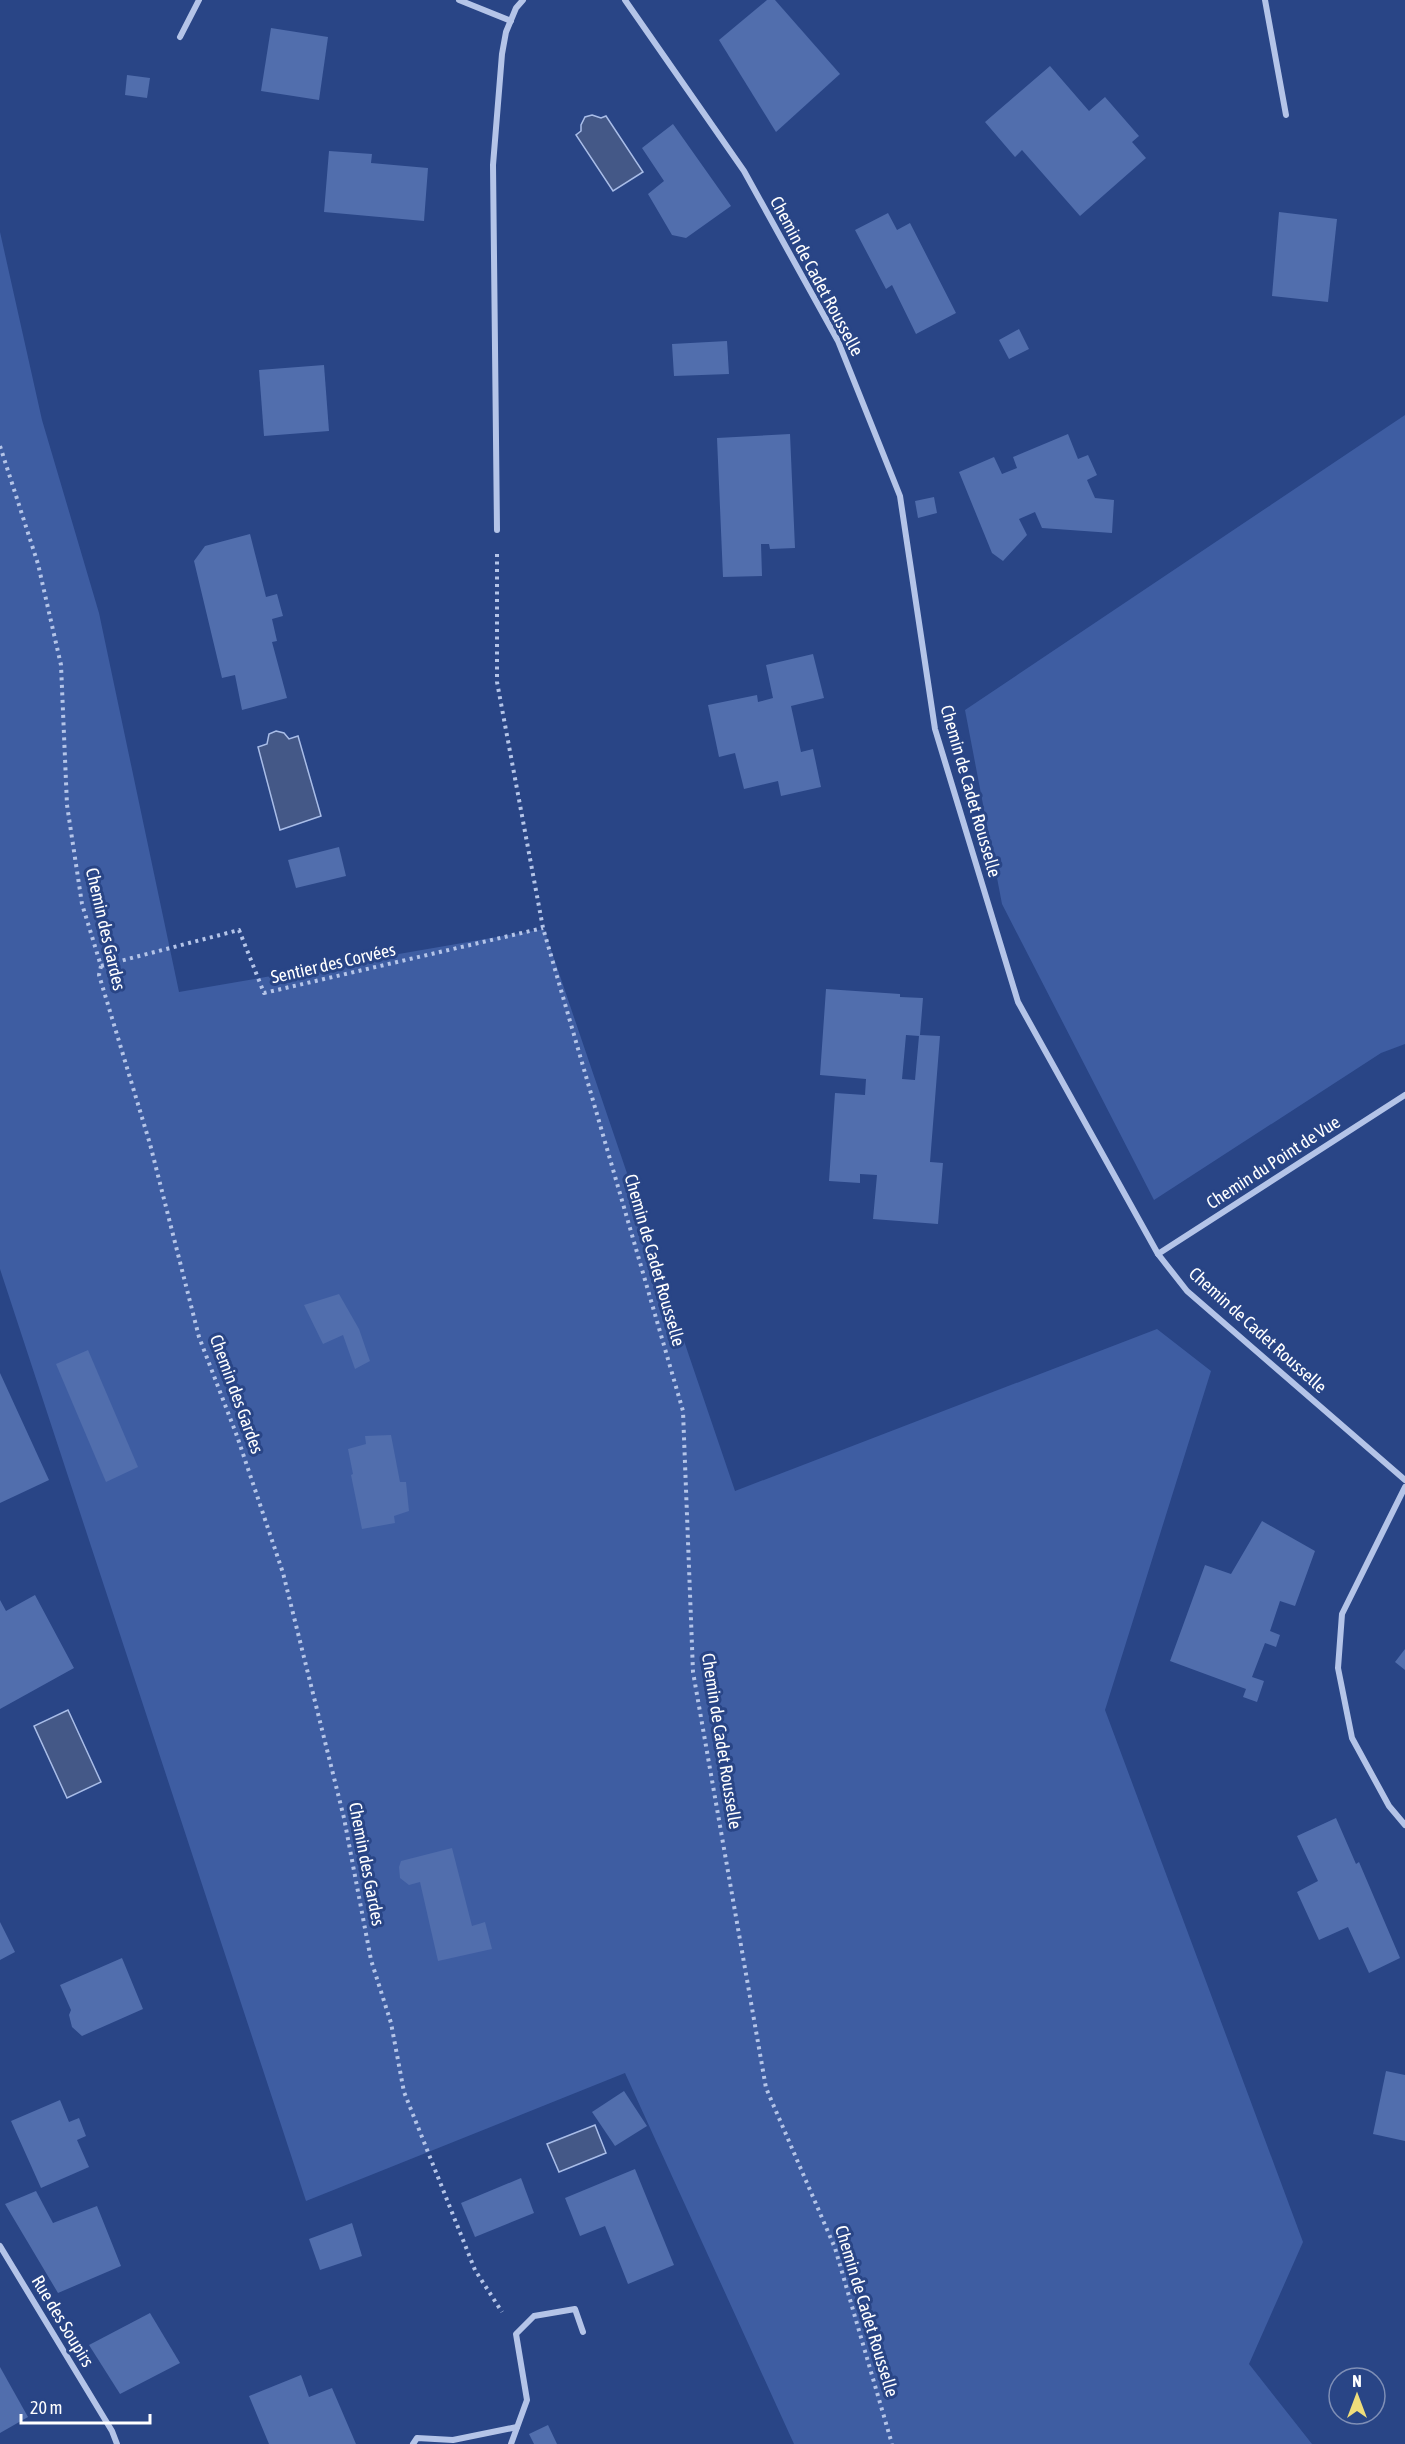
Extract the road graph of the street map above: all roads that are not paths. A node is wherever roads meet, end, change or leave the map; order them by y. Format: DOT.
graph roads {
  1 [pos="199,0"];
  2 [pos="459,0"];
  3 [pos="523,0"];
  4 [pos="625,0"];
  5 [pos="1265,0"];
  6 [pos="511,21"];
  7 [pos="180,36"];
  8 [pos="1286,115"];
  9 [pos="497,530"];
  10 [pos="1405,1095"];
  11 [pos="1158,1254"];
  12 [pos="1405,1480"];
  13 [pos="1405,1487"];
  14 [pos="1405,1825"];
  15 [pos="0,2246"];
  16 [pos="583,2332"];
  17 [pos="518,2427"];
  18 [pos="117,2444"];
  19 [pos="413,2444"];
  20 [pos="511,2444"];
  1 -- 7 [label="street"];
  2 -- 6 [label="street"];
  3 -- 6 [label="street"];
  4 -- 11 [label="street, Chemin de Cadet Rousselle"];
  5 -- 8 [label="street"];
  6 -- 9 [label="street"];
  10 -- 11 [label="street, Chemin du Point de Vue"];
  11 -- 12 [label="street, Chemin de Cadet Rousselle"];
  13 -- 14 [label="street"];
  15 -- 18 [label="street, Rue des Soupirs"];
  16 -- 17 [label="street"];
  17 -- 19 [label="street"];
  17 -- 20 [label="street"];
}
